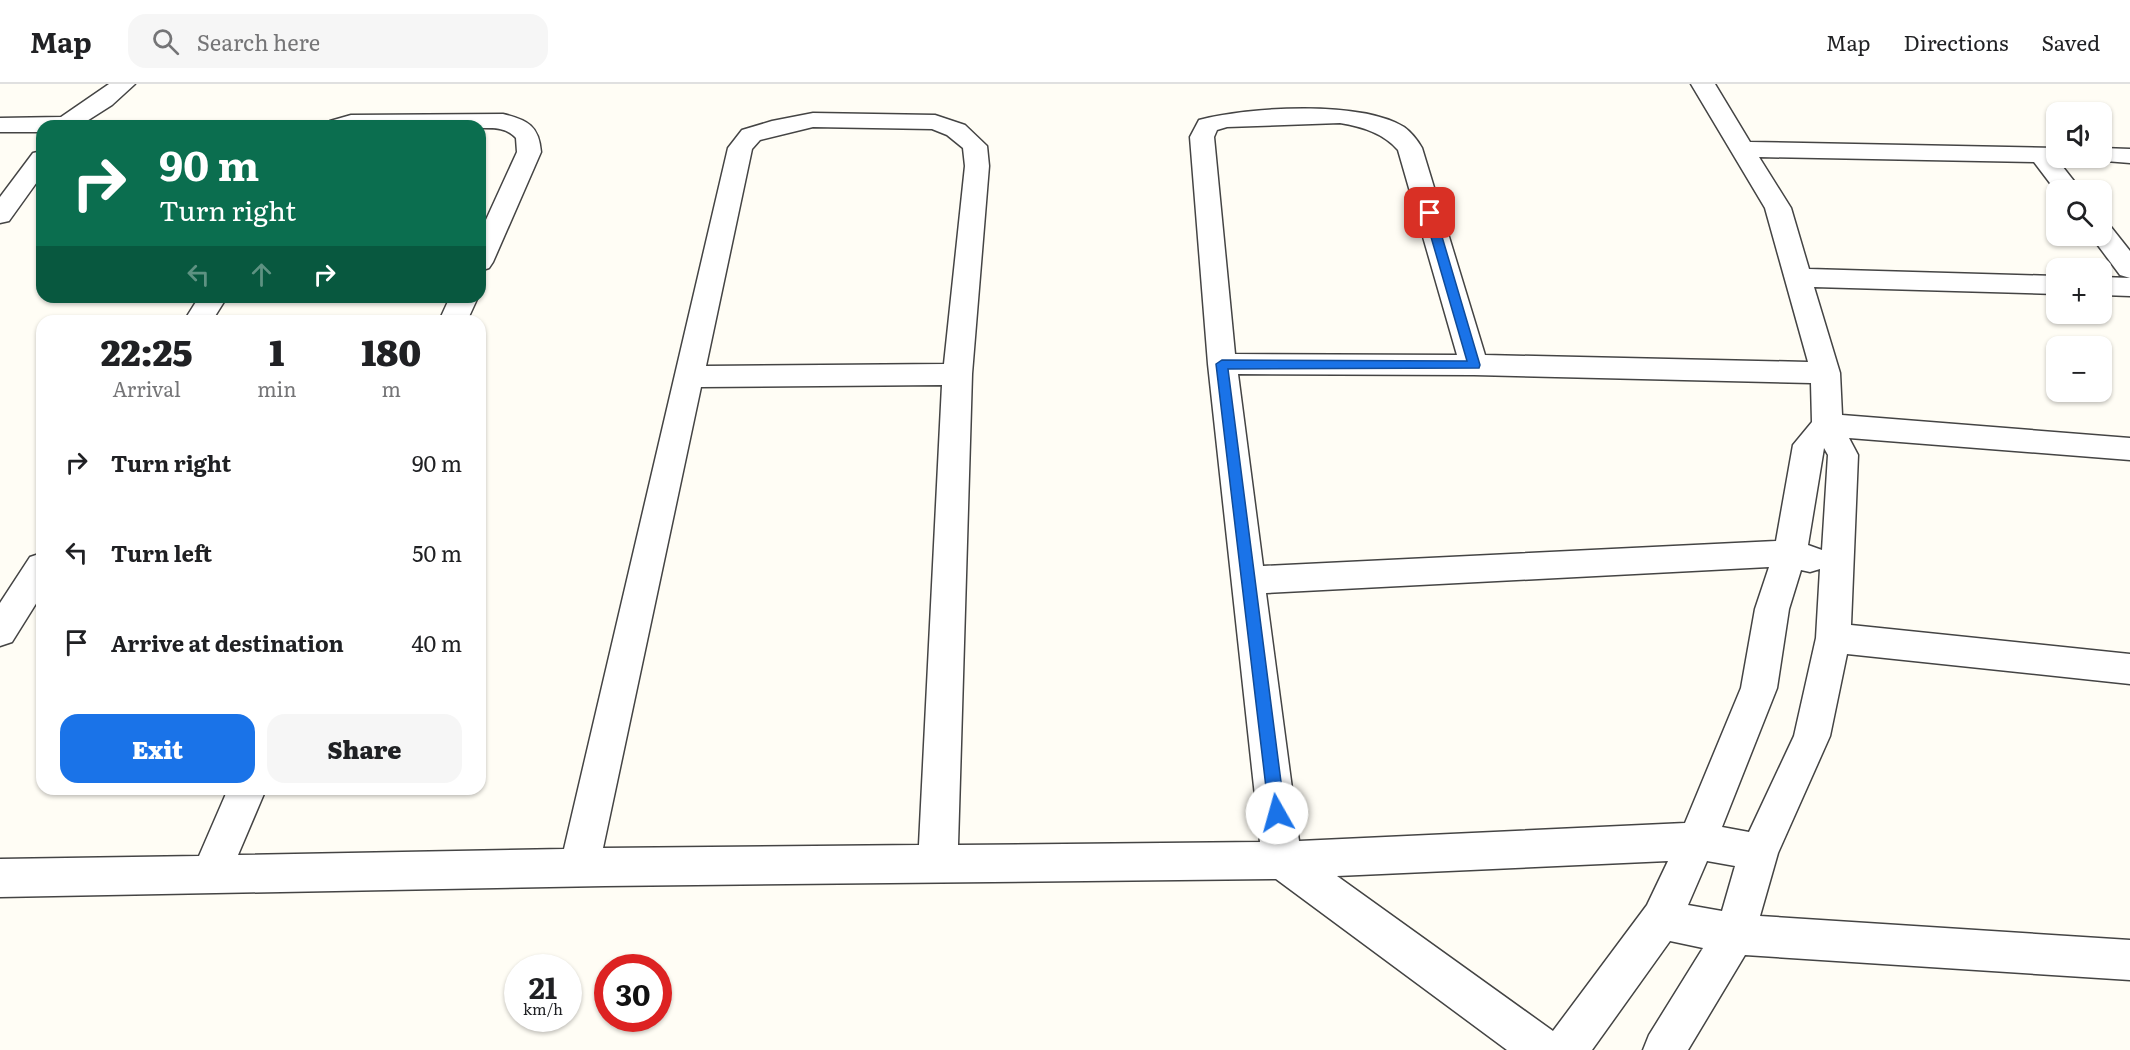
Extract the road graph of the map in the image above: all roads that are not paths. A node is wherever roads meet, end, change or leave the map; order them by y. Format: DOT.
graph roads {
  1 [pos="123,84"];
  2 [pos="1703,84"];
  3 [pos="72,120"];
  4 [pos="486,121"];
  5 [pos="0,125"];
  6 [pos="36,125"];
  7 [pos="1743,149"];
  8 [pos="2046,155"];
  9 [pos="2112,155"];
  10 [pos="2130,156"];
  11 [pos="36,166"];
  12 [pos="0,215"];
  13 [pos="2112,245"];
  14 [pos="486,249"];
  15 [pos="2130,269"];
  16 [pos="1798,278"];
  17 [pos="2046,285"];
  18 [pos="2112,286"];
  19 [pos="2130,287"];
  20 [pos="1222,364"];
  21 [pos="1474,365"];
  22 [pos="1825,373"];
  23 [pos="957,374"];
  24 [pos="688,377"];
  25 [pos="1827,425"];
  26 [pos="2130,449"];
  27 [pos="1790,552"];
  28 [pos="1837,568"];
  29 [pos="36,575"];
  30 [pos="1250,580"];
  31 [pos="0,632"];
  32 [pos="1833,638"];
  33 [pos="2130,669"];
  34 [pos="244,795"];
  35 [pos="1696,841"];
  36 [pos="1759,852"];
  37 [pos="1282,860"];
  38 [pos="938,863"];
  39 [pos="579,867"];
  40 [pos="210,875"];
  41 [pos="0,878"];
  42 [pos="1661,919"];
  43 [pos="1735,934"];
  44 [pos="2130,960"];
  45 [pos="1543,1050"];
  46 [pos="1566,1050"];
  47 [pos="1664,1050"];
  1 -- 3 [label="street"];
  2 -- 7 [label="street"];
  4 -- 14 [label="street"];
  5 -- 6 [label="street"];
  7 -- 8 [label="street"];
  7 -- 16 [label="street"];
  9 -- 10 [label="street"];
  11 -- 12 [label="street"];
  13 -- 15 [label="street"];
  16 -- 17 [label="street"];
  16 -- 22 [label="street"];
  18 -- 19 [label="street"];
  20 -- 21 [label="street"];
  20 -- 21 [label="street"];
  20 -- 30 [label="street"];
  21 -- 22 [label="street"];
  22 -- 25 [label="street"];
  23 -- 24 [label="street"];
  23 -- 24 [label="street"];
  23 -- 38 [label="street"];
  24 -- 39 [label="street"];
  25 -- 26 [label="street"];
  25 -- 27 [label="street"];
  25 -- 28 [label="street"];
  27 -- 28 [label="street"];
  27 -- 30 [label="street"];
  27 -- 35 [label="street"];
  28 -- 32 [label="street"];
  29 -- 31 [label="street"];
  30 -- 37 [label="street"];
  32 -- 33 [label="street"];
  32 -- 36 [label="street"];
  34 -- 40 [label="street"];
  35 -- 36 [label="street"];
  35 -- 37 [label="street"];
  35 -- 42 [label="street"];
  36 -- 43 [label="street"];
  37 -- 38 [label="street"];
  37 -- 45 [label="street"];
  38 -- 39 [label="street"];
  39 -- 40 [label="street"];
  40 -- 41 [label="street"];
  42 -- 43 [label="street"];
  42 -- 46 [label="street"];
  43 -- 44 [label="street"];
  43 -- 47 [label="street"];
}
